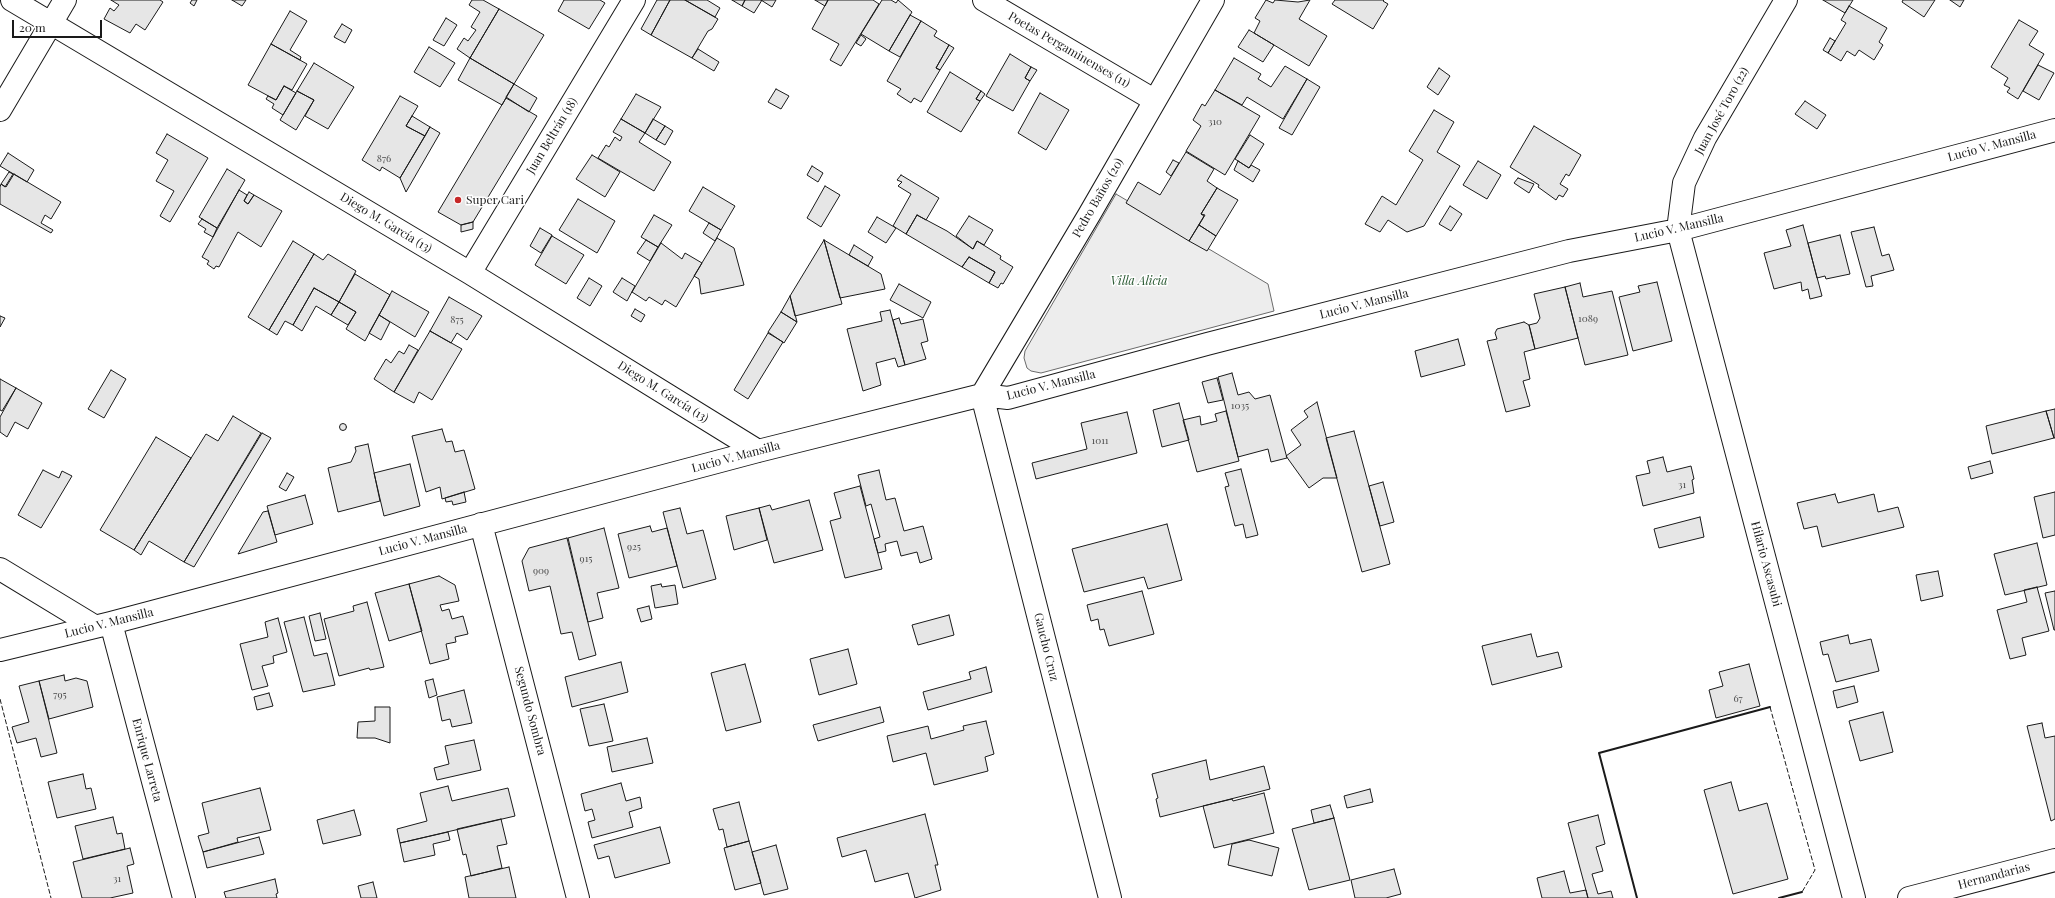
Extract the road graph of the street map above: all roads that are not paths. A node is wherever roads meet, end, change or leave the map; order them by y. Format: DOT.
graph roads {
  1 [pos="12,0"];
  2 [pos="65,0"];
  3 [pos="634,0"];
  4 [pos="984,0"];
  5 [pos="1212,0"];
  6 [pos="1786,0"];
  7 [pos="51,24"];
  8 [pos="1154,100"];
  9 [pos="0,110"];
  10 [pos="2055,130"];
  11 [pos="1678,230"];
  12 [pos="470,273"];
  13 [pos="982,395"];
  14 [pos="758,451"];
  15 [pos="481,524"];
  16 [pos="0,569"];
  17 [pos="103,625"];
  18 [pos="0,650"];
  19 [pos="2055,860"];
  20 [pos="184,898"];
  21 [pos="578,898"];
  22 [pos="1110,898"];
  23 [pos="1854,898"];
  24 [pos="1910,898"];
  1 -- 7 [label="street, Diego M. García (13)"];
  2 -- 7 [label="street"];
  3 -- 12 [label="street, Juan Beltrán (18)"];
  4 -- 8 [label="street, Poetas Pergaminenses (11)"];
  5 -- 8 [label="street, Pedro Baños (20)"];
  6 -- 11 [label="street, Juan José Toro (22)"];
  7 -- 9 [label="street"];
  7 -- 12 [label="street, Diego M. García (13)"];
  8 -- 13 [label="street, Pedro Baños (20)"];
  10 -- 11 [label="street, Lucio V. Mansilla"];
  11 -- 13 [label="street, Lucio V. Mansilla"];
  11 -- 23 [label="street, Hilario Ascasubi"];
  12 -- 14 [label="street, Diego M. García (13)"];
  13 -- 14 [label="street, Lucio V. Mansilla"];
  13 -- 22 [label="street, Gaucho Cruz"];
  14 -- 15 [label="street, Lucio V. Mansilla"];
  15 -- 17 [label="street, Lucio V. Mansilla"];
  15 -- 21 [label="street, Segundo Sombra"];
  16 -- 17 [label="street"];
  17 -- 18 [label="street, Lucio V. Mansilla"];
  17 -- 20 [label="street, Enrique Larreta"];
  19 -- 24 [label="street, Hernandarias"];
}
